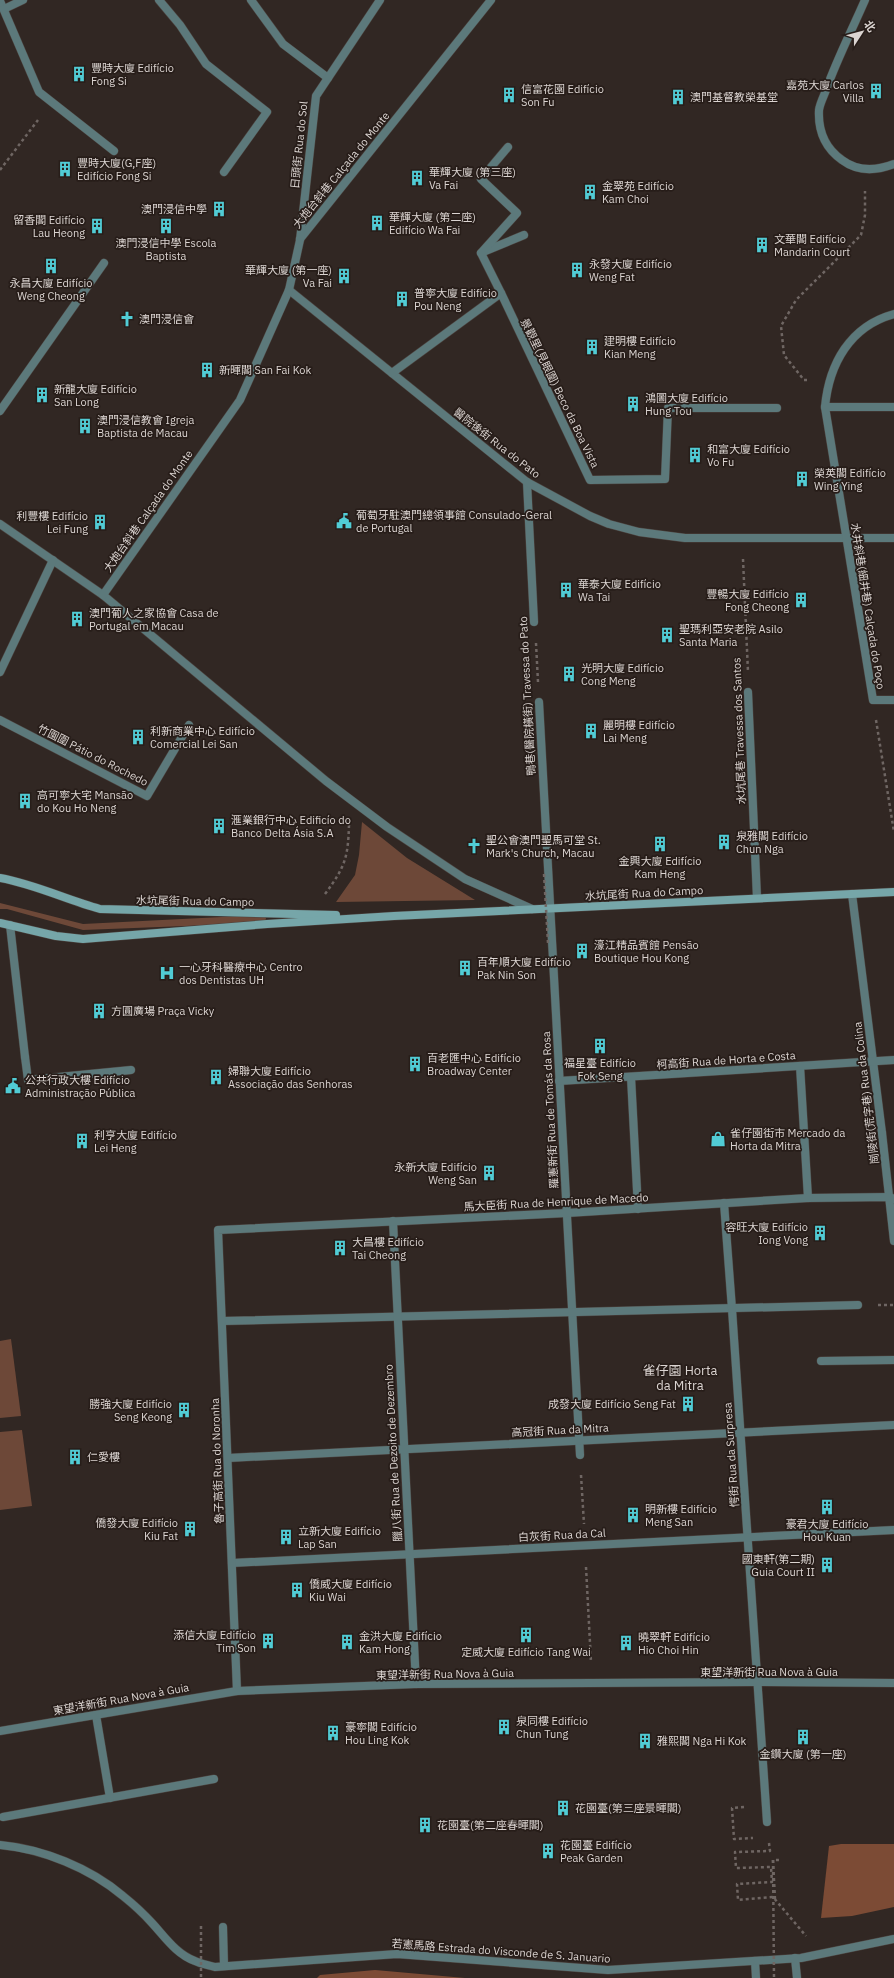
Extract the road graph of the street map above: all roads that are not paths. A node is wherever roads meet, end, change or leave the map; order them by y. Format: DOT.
graph roads {
  1 [pos="23,0"];
  2 [pos="159,0"];
  3 [pos="251,0"];
  4 [pos="380,0"];
  5 [pos="491,0"];
  6 [pos="866,0"];
  7 [pos="0,1"];
  8 [pos="4,9"];
  9 [pos="328,78"];
  10 [pos="508,147"];
  11 [pos="114,151"];
  12 [pos="894,164"];
  13 [pos="224,172"];
  14 [pos="524,235"];
  15 [pos="300,240"];
  16 [pos="481,253"];
  17 [pos="104,263"];
  18 [pos="289,290"];
  19 [pos="501,293"];
  20 [pos="894,314"];
  21 [pos="392,373"];
  22 [pos="825,407"];
  23 [pos="894,407"];
  24 [pos="777,408"];
  25 [pos="0,411"];
  26 [pos="527,482"];
  27 [pos="0,524"];
  28 [pos="846,538"];
  29 [pos="894,538"];
  30 [pos="53,560"];
  31 [pos="103,595"];
  32 [pos="534,622"];
  33 [pos="0,672"];
  34 [pos="748,692"];
  35 [pos="894,700"];
  36 [pos="539,702"];
  37 [pos="0,720"];
  38 [pos="189,726"];
  39 [pos="0,878"];
  40 [pos="894,892"];
  41 [pos="852,894"];
  42 [pos="757,898"];
  43 [pos="532,909"];
  44 [pos="550,909"];
  45 [pos="394,916"];
  46 [pos="0,923"];
  47 [pos="10,925"];
  48 [pos="25,1057"];
  49 [pos="894,1060"];
  50 [pos="873,1061"];
  51 [pos="23,1066"];
  52 [pos="800,1066"];
  53 [pos="131,1070"];
  54 [pos="631,1077"];
  55 [pos="560,1081"];
  56 [pos="808,1198"];
  57 [pos="892,1198"];
  58 [pos="724,1203"];
  59 [pos="638,1209"];
  60 [pos="567,1213"];
  61 [pos="393,1221"];
  62 [pos="218,1230"];
  63 [pos="894,1241"];
  64 [pos="858,1306"];
  65 [pos="732,1309"];
  66 [pos="572,1312"];
  67 [pos="397,1317"];
  68 [pos="222,1321"];
  69 [pos="894,1360"];
  70 [pos="821,1361"];
  71 [pos="894,1425"];
  72 [pos="740,1432"];
  73 [pos="579,1440"];
  74 [pos="404,1449"];
  75 [pos="580,1455"];
  76 [pos="228,1458"];
  77 [pos="894,1530"];
  78 [pos="748,1537"];
  79 [pos="409,1554"];
  80 [pos="232,1563"];
  81 [pos="758,1682"];
  82 [pos="894,1683"];
  83 [pos="416,1684"];
  84 [pos="237,1691"];
  85 [pos="96,1715"];
  86 [pos="0,1731"];
  87 [pos="214,1779"];
  88 [pos="110,1798"];
  89 [pos="2,1817"];
  90 [pos="767,1822"];
  91 [pos="0,1845"];
  92 [pos="223,1928"];
  93 [pos="894,1939"];
  94 [pos="795,1958"];
  95 [pos="755,1961"];
  96 [pos="224,1966"];
  97 [pos="756,1978"];
  98 [pos="797,1978"];
  1 -- 8 [label="street"];
  2 -- 13 [label="street"];
  3 -- 9 [label="street"];
  4 -- 9 [label="street, 日頭街 Rua do Sol"];
  5 -- 15 [label="street, 大炮台斜巷 Calçada do Monte"];
  6 -- 12 [label="street"];
  7 -- 8 [label="street"];
  8 -- 11 [label="street"];
  9 -- 15 [label="street, 日頭街 Rua do Sol"];
  10 -- 16 [label="street"];
  14 -- 16 [label="street"];
  15 -- 18 [label="street, 大炮台斜巷 Calçada do Monte"];
  16 -- 19 [label="street"];
  17 -- 25 [label="street"];
  18 -- 21 [label="street, 醫院後街 Rua do Pato"];
  18 -- 31 [label="street, 大炮台斜巷 Calçada do Monte"];
  19 -- 21 [label="street"];
  19 -- 24 [label="street, 景觀里(見眼圍) Beco da Boa Vista"];
  20 -- 22 [label="street, 水井斜巷(細井巷) Calçada do Poço"];
  21 -- 26 [label="street, 醫院後街 Rua do Pato"];
  22 -- 23 [label="street"];
  22 -- 28 [label="street, 水井斜巷(細井巷) Calçada do Poço"];
  26 -- 28 [label="street, 醫院後街 Rua do Pato"];
  26 -- 32 [label="street, 鴨巷(醫院橫街) Travessa do Pato"];
  27 -- 30 [label="street"];
  28 -- 29 [label="street, 醫院後街 Rua do Pato"];
  28 -- 35 [label="street, 水井斜巷(細井巷) Calçada do Poço"];
  30 -- 31 [label="street"];
  30 -- 33 [label="street"];
  31 -- 43 [label="street"];
  34 -- 42 [label="street, 水坑尾巷 Travessa dos Santos"];
  36 -- 44 [label="street, 鴨巷(醫院橫街) Travessa do Pato"];
  37 -- 38 [label="street, 竹園圍 Pátio do Rochedo"];
  39 -- 45 [label="main road, 水坑尾街 Rua do Campo"];
  40 -- 41 [label="main road, 水坑尾街 Rua do Campo"];
  41 -- 42 [label="main road, 水坑尾街 Rua do Campo"];
  41 -- 50 [label="street, 崗陵街(荒字巷) Rua da Colina"];
  42 -- 44 [label="main road, 水坑尾街 Rua do Campo"];
  43 -- 44 [label="main road, 水坑尾街 Rua do Campo"];
  43 -- 45 [label="main road, 水坑尾街 Rua do Campo"];
  44 -- 55 [label="street, 羅憲新街 Rua de Tomás da Rosa"];
  45 -- 47 [label="main road, 水坑尾街 Rua do Campo"];
  46 -- 47 [label="main road, 水坑尾街 Rua do Campo"];
  47 -- 48 [label="street"];
  48 -- 51 [label="street"];
  48 -- 53 [label="street"];
  49 -- 50 [label="street, 柯高街 Rua de Horta e Costa"];
  50 -- 52 [label="street, 柯高街 Rua de Horta e Costa"];
  50 -- 57 [label="street, 崗陵街(荒字巷) Rua da Colina"];
  52 -- 54 [label="street, 柯高街 Rua de Horta e Costa"];
  52 -- 56 [label="street"];
  54 -- 55 [label="street, 柯高街 Rua de Horta e Costa"];
  54 -- 59 [label="street"];
  55 -- 60 [label="street, 羅憲新街 Rua de Tomás da Rosa"];
  56 -- 57 [label="street, 馬大臣街 Rua de Henrique de Macedo"];
  56 -- 58 [label="street, 馬大臣街 Rua de Henrique de Macedo"];
  57 -- 63 [label="street, 崗陵街(荒字巷) Rua da Colina"];
  58 -- 59 [label="street, 馬大臣街 Rua de Henrique de Macedo"];
  58 -- 65 [label="street, 愕街 Rua da Surpresa"];
  59 -- 60 [label="street, 馬大臣街 Rua de Henrique de Macedo"];
  60 -- 61 [label="street, 馬大臣街 Rua de Henrique de Macedo"];
  60 -- 66 [label="street, 羅憲新街 Rua de Tomás da Rosa"];
  61 -- 62 [label="street, 馬大臣街 Rua de Henrique de Macedo"];
  61 -- 67 [label="street, 臘八街 Rua de Dezoito de Dezembro"];
  62 -- 68 [label="street, 魯子高街 Rua do Noronha"];
  64 -- 65 [label="street"];
  65 -- 66 [label="street"];
  65 -- 72 [label="street, 愕街 Rua da Surpresa"];
  66 -- 67 [label="street"];
  66 -- 73 [label="street, 羅憲新街 Rua de Tomás da Rosa"];
  67 -- 68 [label="street"];
  67 -- 74 [label="street, 臘八街 Rua de Dezoito de Dezembro"];
  68 -- 76 [label="street, 魯子高街 Rua do Noronha"];
  69 -- 70 [label="street"];
  71 -- 72 [label="street, 高冠街 Rua da Mitra"];
  72 -- 73 [label="street, 高冠街 Rua da Mitra"];
  72 -- 78 [label="street, 愕街 Rua da Surpresa"];
  73 -- 74 [label="street, 高冠街 Rua da Mitra"];
  73 -- 75 [label="street, 羅憲新街 Rua de Tomás da Rosa"];
  74 -- 76 [label="street, 高冠街 Rua da Mitra"];
  74 -- 79 [label="street, 臘八街 Rua de Dezoito de Dezembro"];
  76 -- 80 [label="street, 魯子高街 Rua do Noronha"];
  77 -- 78 [label="street, 白灰街 Rua da Cal"];
  78 -- 79 [label="street, 白灰街 Rua da Cal"];
  78 -- 81 [label="street, 愕街 Rua da Surpresa"];
  79 -- 80 [label="street, 白灰街 Rua da Cal"];
  79 -- 83 [label="street, 臘八街 Rua de Dezoito de Dezembro"];
  80 -- 84 [label="street, 魯子高街 Rua do Noronha"];
  81 -- 82 [label="street, 東望洋新街 Rua Nova à Guia"];
  81 -- 83 [label="street, 東望洋新街 Rua Nova à Guia"];
  81 -- 90 [label="street, 愕街 Rua da Surpresa"];
  83 -- 84 [label="street, 東望洋新街 Rua Nova à Guia"];
  84 -- 85 [label="street, 東望洋新街 Rua Nova à Guia"];
  85 -- 86 [label="street, 東望洋新街 Rua Nova à Guia"];
  85 -- 88 [label="street"];
  87 -- 88 [label="street"];
  88 -- 89 [label="street"];
  91 -- 96 [label="street, 若憲馬路 Estrada do Visconde de S. Januario"];
  92 -- 96 [label="street"];
  93 -- 94 [label="street, 若憲馬路 Estrada do Visconde de S. Januario"];
  94 -- 95 [label="street, 若憲馬路 Estrada do Visconde de S. Januario"];
  94 -- 98 [label="street"];
  95 -- 96 [label="street, 若憲馬路 Estrada do Visconde de S. Januario"];
  95 -- 97 [label="street"];
}
